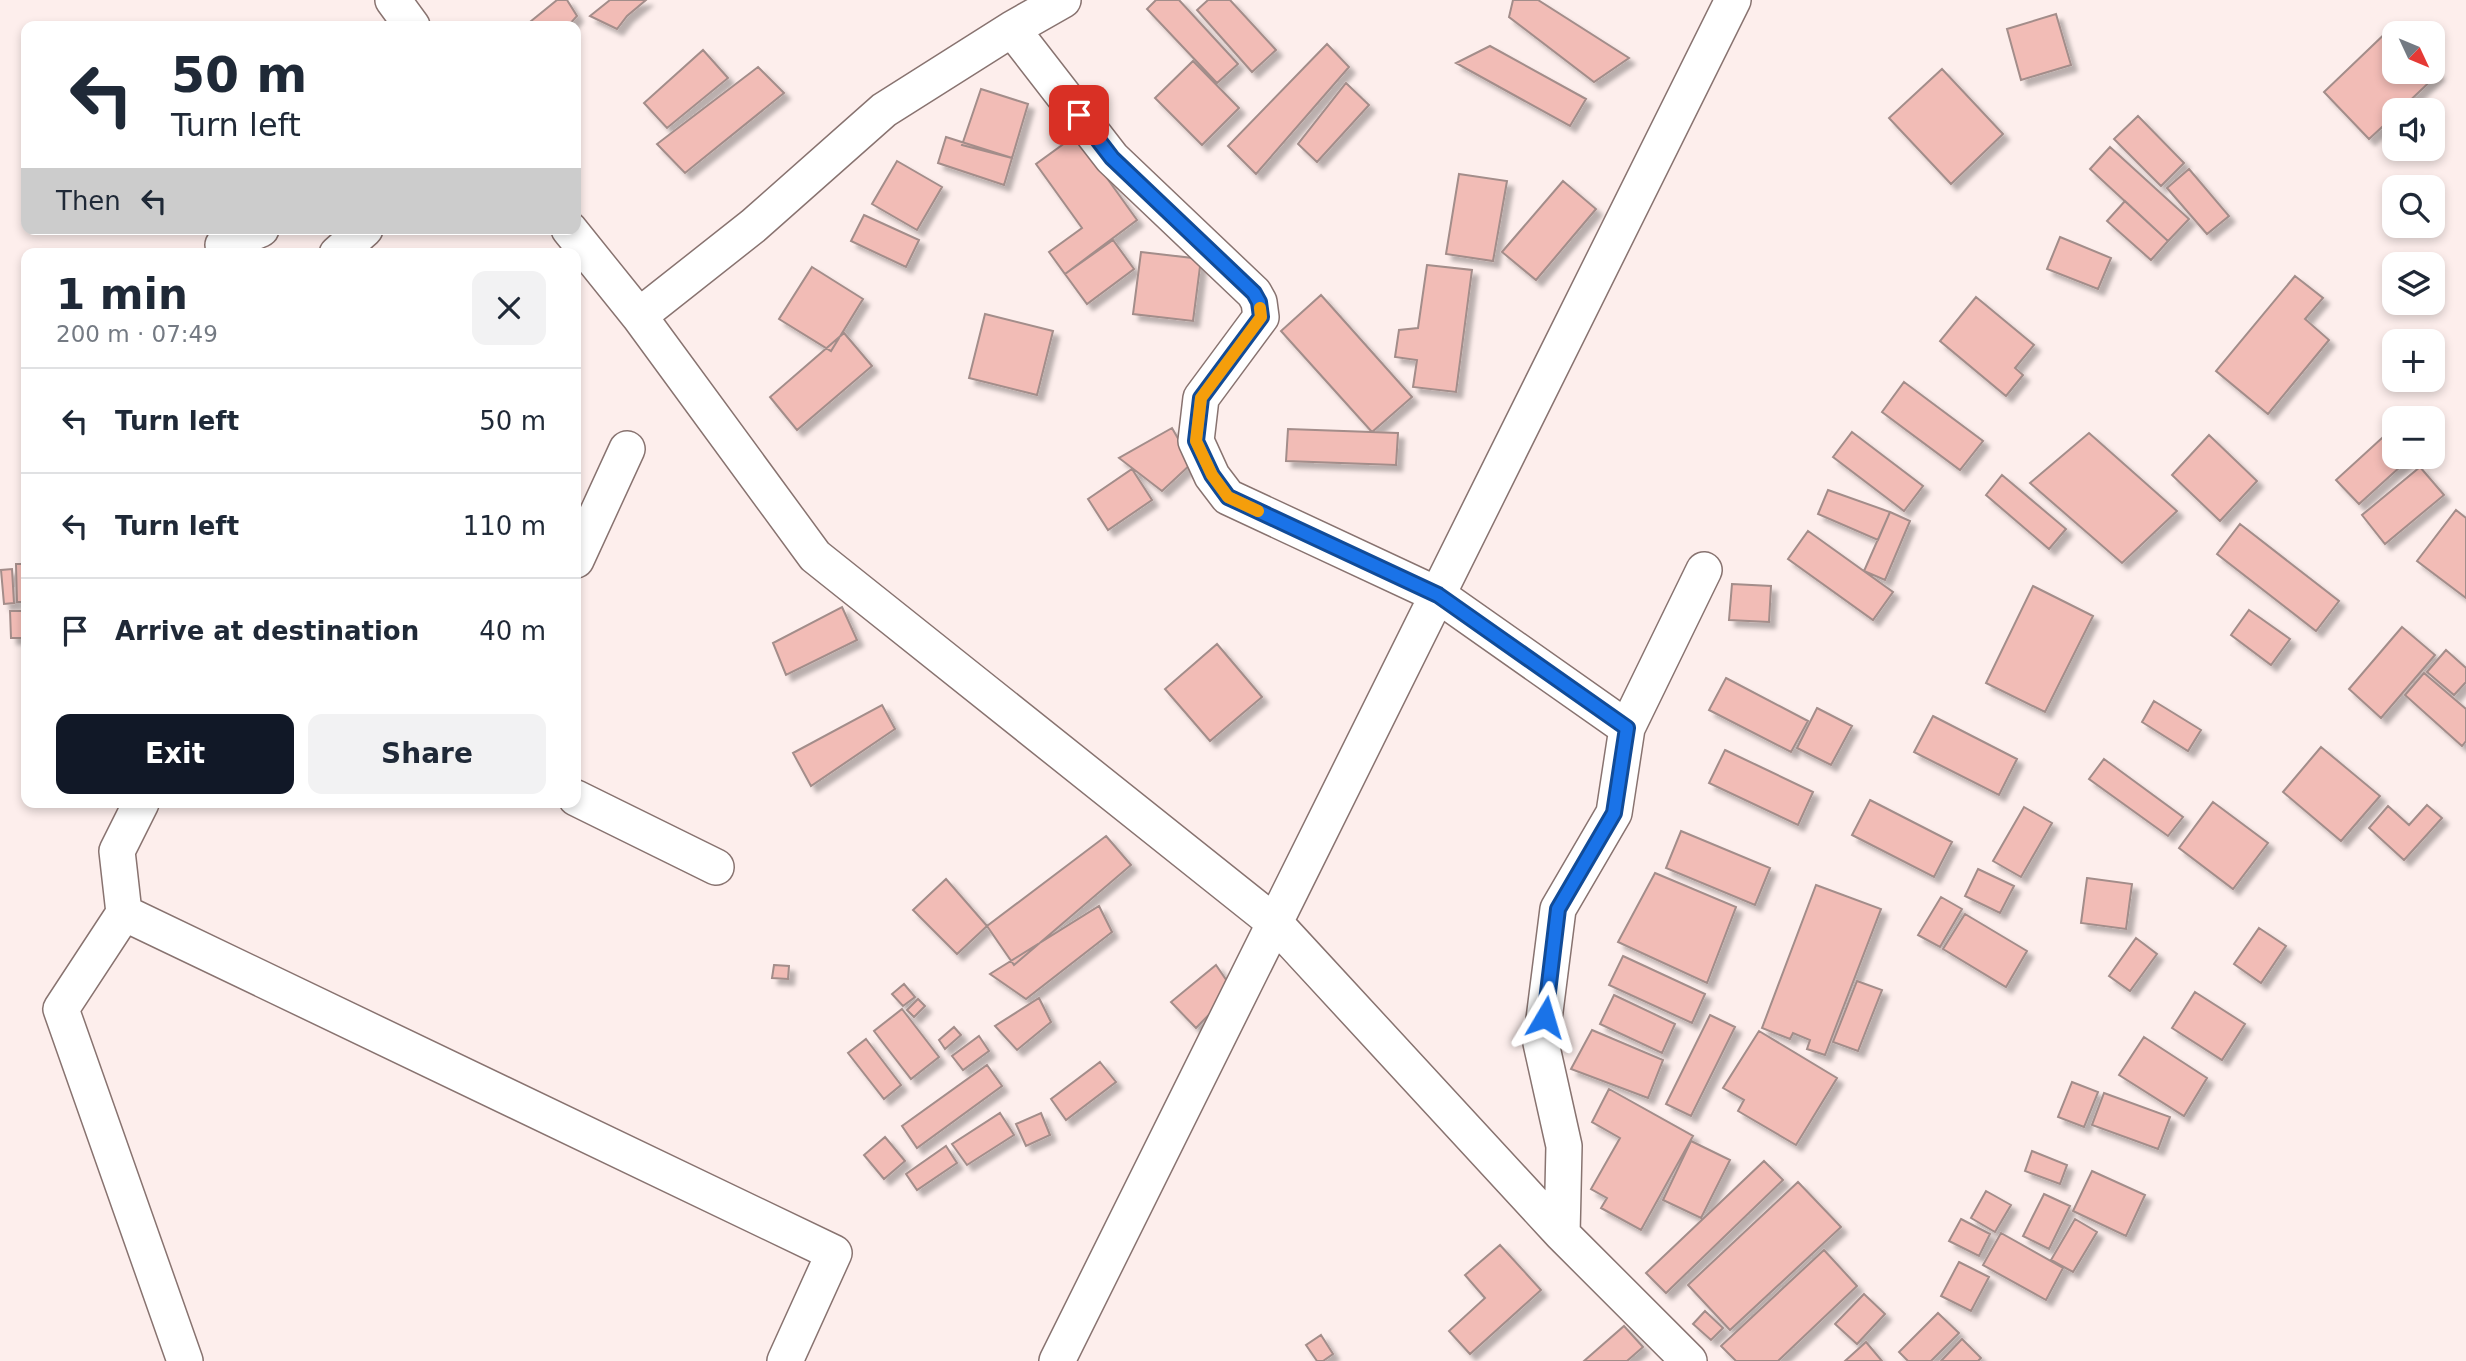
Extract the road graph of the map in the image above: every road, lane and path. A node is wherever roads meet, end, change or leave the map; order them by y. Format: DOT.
graph roads {
  1 [pos="393,0"];
  2 [pos="1732,0"];
  3 [pos="1035,11"];
  4 [pos="408,21"];
  5 [pos="247,235"];
  6 [pos="358,235"];
  7 [pos="574,235"];
  8 [pos="223,245"];
  9 [pos="344,248"];
  10 [pos="639,316"];
  11 [pos="627,449"];
  12 [pos="581,549"];
  13 [pos="1704,569"];
  14 [pos="1438,595"];
  15 [pos="1627,728"];
  16 [pos="581,800"];
  17 [pos="138,808"];
  18 [pos="716,867"];
  19 [pos="124,913"];
  20 [pos="1275,923"];
  21 [pos="1562,1234"];
  22 [pos="185,1361"];
  23 [pos="785,1361"];
  24 [pos="1057,1361"];
  25 [pos="1689,1361"];
  1 -- 4 [label="street"];
  2 -- 14 [label="street"];
  3 -- 10 [label="street"];
  3 -- 14 [label="street"];
  5 -- 8 [label="street"];
  6 -- 9 [label="street"];
  7 -- 10 [label="street"];
  10 -- 20 [label="street"];
  11 -- 12 [label="street"];
  13 -- 15 [label="street"];
  14 -- 15 [label="street"];
  14 -- 20 [label="street"];
  15 -- 21 [label="street"];
  16 -- 18 [label="street"];
  17 -- 19 [label="street"];
  19 -- 22 [label="street"];
  19 -- 23 [label="street"];
  20 -- 21 [label="street"];
  20 -- 24 [label="street"];
  21 -- 25 [label="street"];
}
